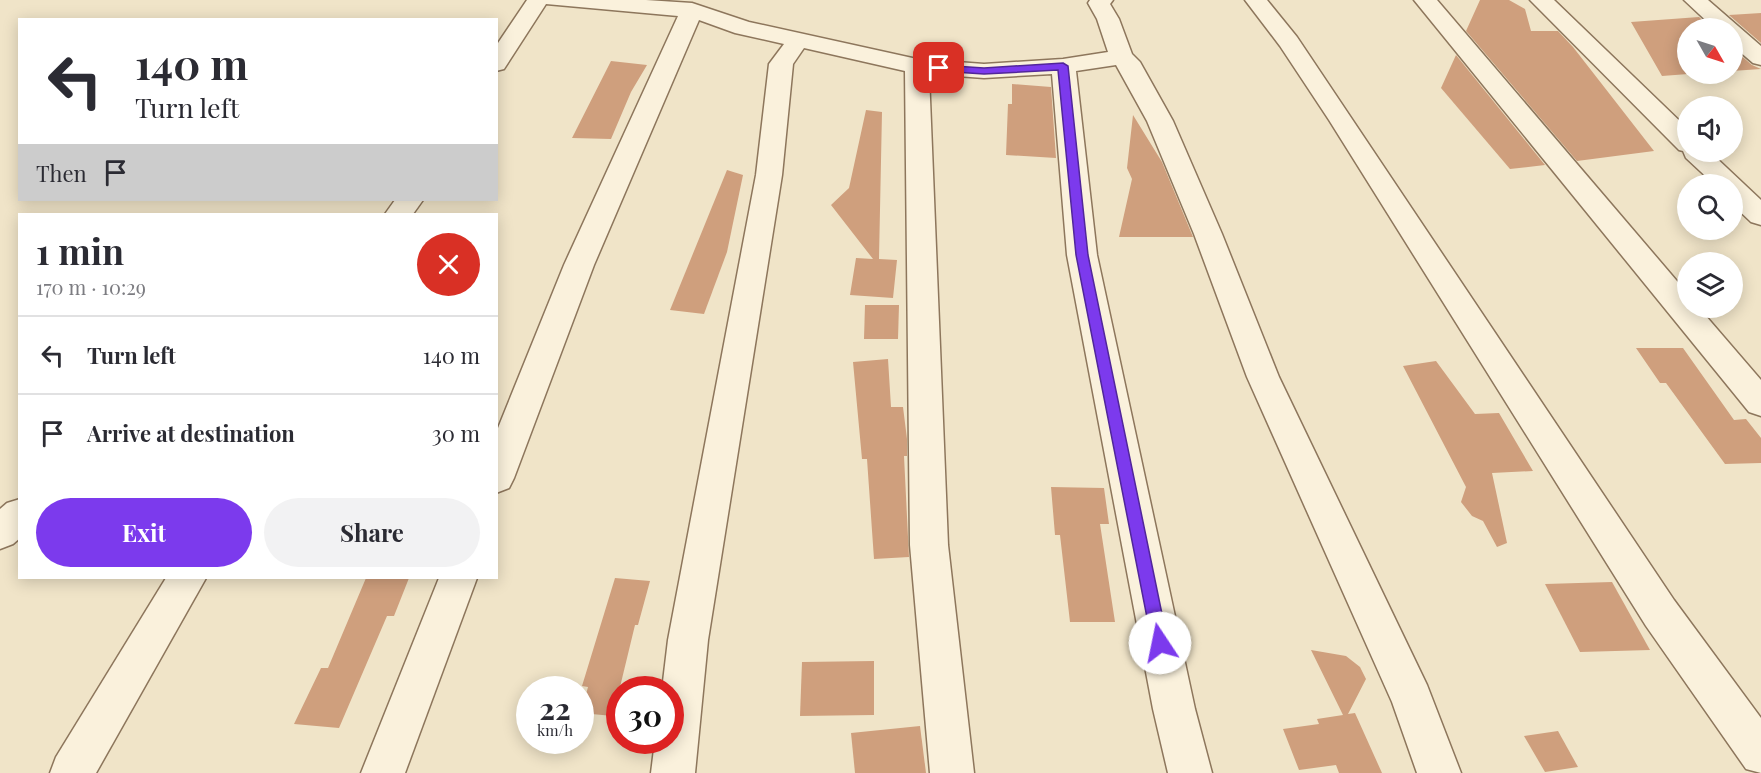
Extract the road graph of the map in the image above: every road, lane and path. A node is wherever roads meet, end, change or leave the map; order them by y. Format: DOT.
graph roads {
  1 [pos="538,0"];
  2 [pos="554,0"];
  3 [pos="1102,0"];
  4 [pos="1256,0"];
  5 [pos="1425,0"];
  6 [pos="1540,0"];
  7 [pos="1695,0"];
  8 [pos="692,10"];
  9 [pos="1716,18"];
  10 [pos="799,39"];
  11 [pos="1743,42"];
  12 [pos="1122,57"];
  13 [pos="1761,58"];
  14 [pos="498,61"];
  15 [pos="917,66"];
  16 [pos="1063,66"];
  17 [pos="1677,133"];
  18 [pos="1705,162"];
  19 [pos="1718,174"];
  20 [pos="1743,199"];
  21 [pos="1761,216"];
  22 [pos="1761,403"];
  23 [pos="498,473"];
  24 [pos="18,516"];
  25 [pos="0,533"];
  26 [pos="186,579"];
  27 [pos="458,579"];
  28 [pos="1761,754"];
  29 [pos="72,773"];
  30 [pos="383,773"];
  31 [pos="673,773"];
  32 [pos="952,773"];
  33 [pos="1190,773"];
  34 [pos="1439,773"];
  1 -- 14 [label="street"];
  2 -- 8 [label="street"];
  3 -- 12 [label="street"];
  4 -- 28 [label="street"];
  5 -- 22 [label="street"];
  6 -- 17 [label="street"];
  7 -- 9 [label="street"];
  8 -- 10 [label="street"];
  8 -- 23 [label="street"];
  10 -- 15 [label="street"];
  10 -- 31 [label="street"];
  11 -- 13 [label="street"];
  12 -- 16 [label="street"];
  12 -- 34 [label="street"];
  15 -- 16 [label="street"];
  15 -- 32 [label="street"];
  16 -- 33 [label="street"];
  18 -- 19 [label="street"];
  20 -- 21 [label="street"];
  24 -- 25 [label="street"];
  26 -- 29 [label="street"];
  27 -- 30 [label="street"];
}
